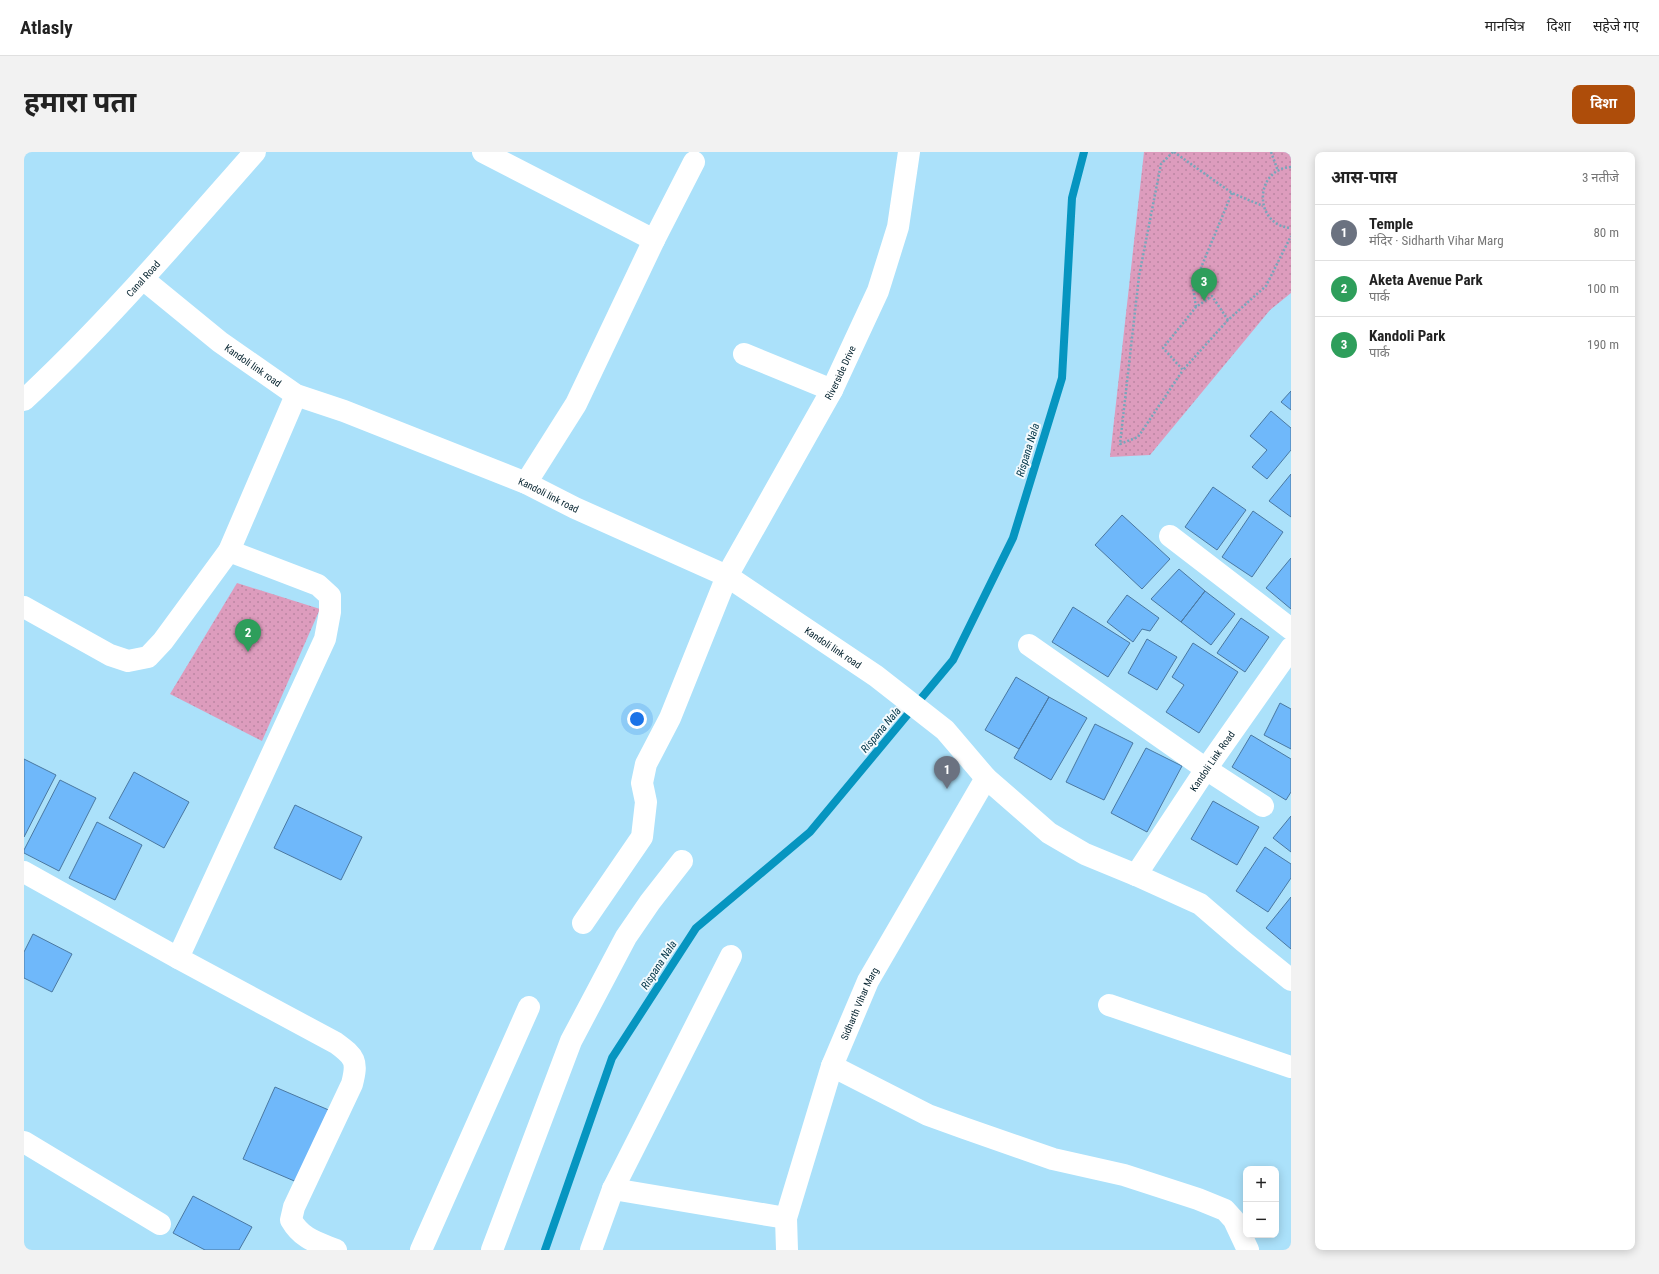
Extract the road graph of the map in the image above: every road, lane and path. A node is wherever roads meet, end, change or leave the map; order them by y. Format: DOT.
graph roads {
  1 [pos="255,152"];
  2 [pos="483,152"];
  3 [pos="909,152"];
  4 [pos="1173,152"];
  5 [pos="1271,152"];
  6 [pos="694,162"];
  7 [pos="1291,167"];
  8 [pos="1278,171"];
  9 [pos="1232,193"];
  10 [pos="1263,206"];
  11 [pos="1291,228"];
  12 [pos="1291,236"];
  13 [pos="654,240"];
  14 [pos="143,279"];
  15 [pos="1196,307"];
  16 [pos="1228,320"];
  17 [pos="744,354"];
  18 [pos="1183,370"];
  19 [pos="832,390"];
  20 [pos="296,394"];
  21 [pos="24,400"];
  22 [pos="526,483"];
  23 [pos="1170,536"];
  24 [pos="229,551"];
  25 [pos="727,576"];
  26 [pos="24,607"];
  27 [pos="1291,629"];
  28 [pos="1029,645"];
  29 [pos="1291,648"];
  30 [pos="1206,769"];
  31 [pos="986,778"];
  32 [pos="1263,806"];
  33 [pos="682,861"];
  34 [pos="24,872"];
  35 [pos="1136,875"];
  36 [pos="583,923"];
  37 [pos="731,956"];
  38 [pos="178,958"];
  39 [pos="1291,980"];
  40 [pos="1109,1005"];
  41 [pos="529,1007"];
  42 [pos="832,1066"];
  43 [pos="1291,1067"];
  44 [pos="24,1142"];
  45 [pos="613,1190"];
  46 [pos="786,1218"];
  47 [pos="160,1224"];
  48 [pos="336,1250"];
  49 [pos="421,1250"];
  50 [pos="492,1250"];
  51 [pos="591,1250"];
  52 [pos="787,1250"];
  53 [pos="1248,1250"];
  1 -- 14 [label="street, Canal Road"];
  2 -- 13 [label="street"];
  3 -- 19 [label="street, Riverside Drive"];
  4 -- 9 [label="path"];
  4 -- 18 [label="path"];
  5 -- 8 [label="path"];
  6 -- 13 [label="street"];
  7 -- 8 [label="path"];
  8 -- 10 [label="path"];
  9 -- 10 [label="path"];
  9 -- 15 [label="path"];
  10 -- 11 [label="path"];
  12 -- 16 [label="path"];
  13 -- 22 [label="street"];
  14 -- 20 [label="street, Kandoli link road"];
  14 -- 21 [label="street, Canal Road"];
  15 -- 16 [label="path"];
  15 -- 18 [label="path"];
  16 -- 18 [label="path"];
  17 -- 19 [label="street"];
  19 -- 25 [label="street, Riverside Drive"];
  20 -- 22 [label="street, Kandoli link road"];
  20 -- 24 [label="street"];
  22 -- 25 [label="street, Kandoli link road"];
  23 -- 27 [label="street"];
  24 -- 26 [label="street"];
  24 -- 38 [label="street"];
  25 -- 31 [label="street, Kandoli link road"];
  25 -- 36 [label="street, Riverside Drive"];
  28 -- 30 [label="street"];
  29 -- 30 [label="street, Kandoli Link Road"];
  30 -- 32 [label="street"];
  30 -- 35 [label="street, Kandoli Link Road"];
  31 -- 35 [label="street"];
  31 -- 42 [label="street, Sidharth Vihar Marg"];
  33 -- 50 [label="street"];
  34 -- 38 [label="street"];
  35 -- 39 [label="street"];
  37 -- 45 [label="street"];
  38 -- 48 [label="street"];
  40 -- 43 [label="street"];
  41 -- 49 [label="street"];
  42 -- 46 [label="street, Sidharth Vihar Marg"];
  42 -- 53 [label="street"];
  44 -- 47 [label="street"];
  45 -- 46 [label="street"];
  45 -- 51 [label="street"];
  46 -- 52 [label="street, Sidharth Vihar Marg"];
}
